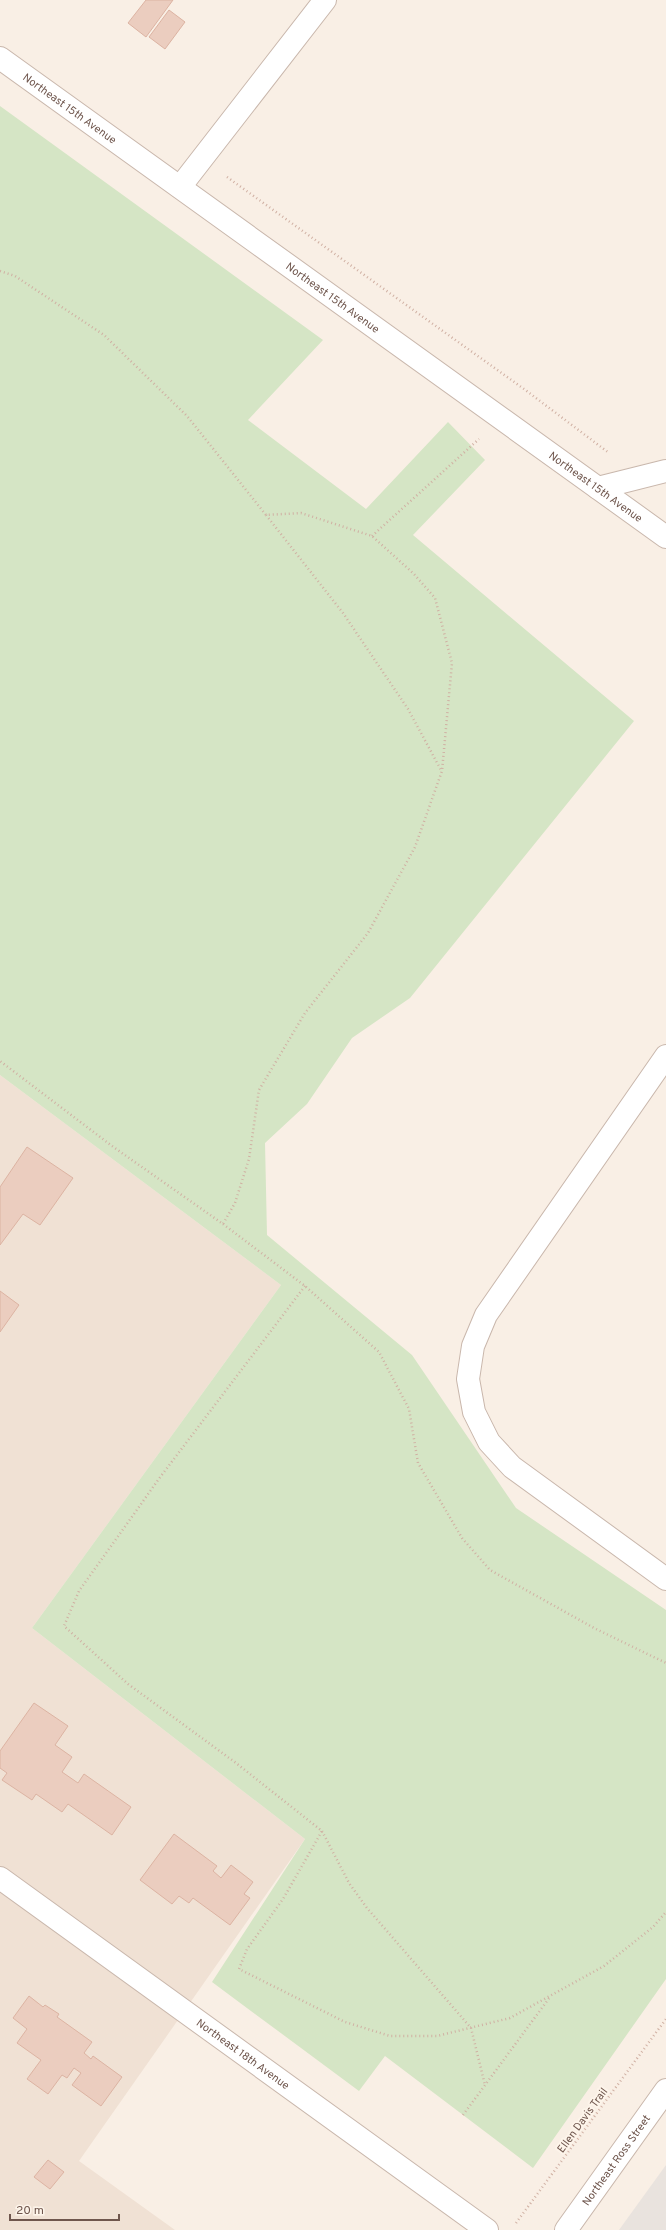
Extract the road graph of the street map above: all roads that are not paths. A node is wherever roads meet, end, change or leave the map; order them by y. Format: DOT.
graph roads {
  1 [pos="325,0"];
  2 [pos="0,58"];
  3 [pos="180,187"];
  4 [pos="666,471"];
  5 [pos="598,488"];
  6 [pos="666,537"];
  7 [pos="666,1056"];
  8 [pos="666,1579"];
  9 [pos="0,1878"];
  10 [pos="666,2090"];
  11 [pos="487,2230"];
  12 [pos="566,2230"];
  1 -- 3 [label="street"];
  2 -- 3 [label="street, Northeast 15th Avenue"];
  3 -- 5 [label="street, Northeast 15th Avenue"];
  4 -- 5 [label="street"];
  5 -- 6 [label="street, Northeast 15th Avenue"];
  7 -- 8 [label="street"];
  9 -- 11 [label="street, Northeast 18th Avenue"];
  10 -- 12 [label="street, Northeast Ross Street"];
}
